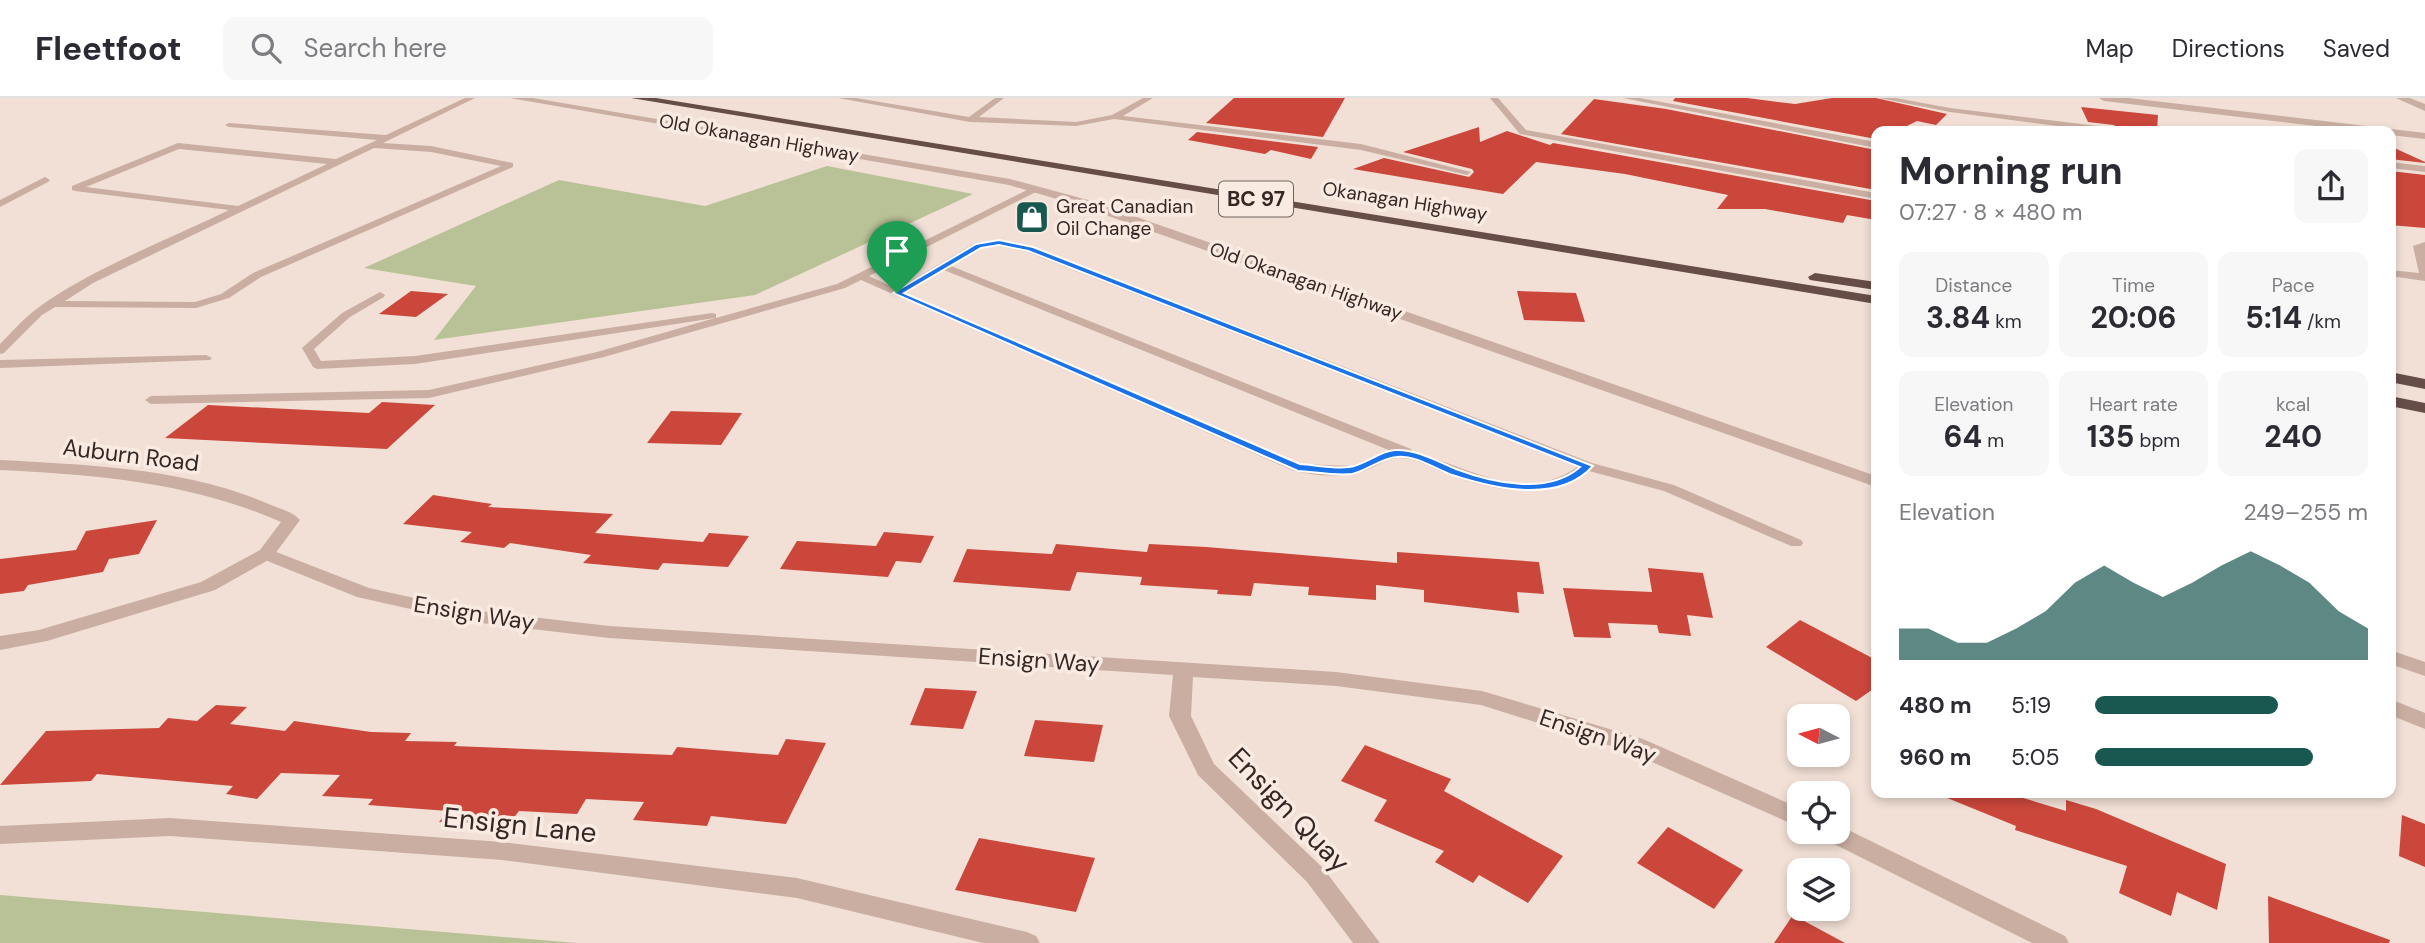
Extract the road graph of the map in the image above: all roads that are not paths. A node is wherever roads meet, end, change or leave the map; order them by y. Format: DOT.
graph roads {
  1 [pos="471,98"];
  2 [pos="515,98"];
  3 [pos="636,98"];
  4 [pos="706,98"];
  5 [pos="842,98"];
  6 [pos="1000,98"];
  7 [pos="1149,98"];
  8 [pos="1483,98"];
  9 [pos="1495,98"];
  10 [pos="1627,98"];
  11 [pos="1883,98"];
  12 [pos="2104,98"];
  13 [pos="2401,98"];
  14 [pos="2425,108"];
  15 [pos="1114,117"];
  16 [pos="970,120"];
  17 [pos="229,125"];
  18 [pos="2074,126"];
  19 [pos="2340,126"];
  20 [pos="2396,133"];
  21 [pos="2425,136"];
  22 [pos="388,138"];
  23 [pos="1871,144"];
  24 [pos="372,145"];
  25 [pos="338,162"];
  26 [pos="2396,165"];
  27 [pos="2425,169"];
  28 [pos="1467,172"];
  29 [pos="45,180"];
  30 [pos="1035,189"];
  31 [pos="1871,195"];
  32 [pos="0,204"];
  33 [pos="240,209"];
  34 [pos="2425,245"];
  35 [pos="943,266"];
  36 [pos="2396,274"];
  37 [pos="860,276"];
  38 [pos="2424,278"];
  39 [pos="1871,285"];
  40 [pos="897,293"];
  41 [pos="380,295"];
  42 [pos="1871,299"];
  43 [pos="52,304"];
  44 [pos="758,310"];
  45 [pos="0,351"];
  46 [pos="206,358"];
  47 [pos="0,364"];
  48 [pos="2396,378"];
  49 [pos="2425,384"];
  50 [pos="151,400"];
  51 [pos="2396,402"];
  52 [pos="2425,408"];
  53 [pos="1413,455"];
  54 [pos="0,465"];
  55 [pos="1587,466"];
  56 [pos="1871,480"];
  57 [pos="1796,543"];
  58 [pos="266,554"];
  59 [pos="0,643"];
  60 [pos="2396,659"];
  61 [pos="2425,669"];
  62 [pos="1183,670"];
  63 [pos="2396,709"];
  64 [pos="2425,722"];
  65 [pos="1787,813"];
  66 [pos="0,835"];
  67 [pos="1850,842"];
  68 [pos="1027,943"];
  69 [pos="1367,943"];
  70 [pos="2056,943"];
  1 -- 22 [label="lane"];
  2 -- 30 [label="street, Old Okanagan Highway"];
  3 -- 42 [label="highway, Okanagan Highway / BC 97"];
  4 -- 39 [label="highway, Okanagan Highway / BC 97"];
  5 -- 16 [label="lane"];
  6 -- 16 [label="lane"];
  7 -- 15 [label="lane"];
  8 -- 9 [label="lane"];
  9 -- 31 [label="lane"];
  10 -- 23 [label="lane"];
  11 -- 18 [label="lane"];
  12 -- 19 [label="street"];
  13 -- 14 [label="street"];
  15 -- 16 [label="lane"];
  15 -- 28 [label="lane"];
  17 -- 22 [label="lane"];
  20 -- 21 [label="street"];
  22 -- 24 [label="lane"];
  24 -- 25 [label="lane"];
  24 -- 43 [label="lane"];
  25 -- 33 [label="lane"];
  25 -- 33 [label="lane"];
  26 -- 27 [label="lane"];
  29 -- 32 [label="lane"];
  30 -- 37 [label="lane"];
  30 -- 56 [label="street, Old Okanagan Highway"];
  33 -- 43 [label="lane"];
  34 -- 38 [label="lane"];
  35 -- 40 [label="lane"];
  35 -- 53 [label="lane"];
  35 -- 55 [label="lane"];
  36 -- 38 [label="lane"];
  37 -- 40 [label="lane"];
  37 -- 44 [label="lane"];
  40 -- 53 [label="lane"];
  41 -- 44 [label="lane"];
  43 -- 45 [label="lane"];
  44 -- 50 [label="lane"];
  46 -- 47 [label="lane"];
  48 -- 49 [label="highway"];
  51 -- 52 [label="highway"];
  53 -- 55 [label="lane"];
  54 -- 58 [label="street, Auburn Road"];
  55 -- 57 [label="lane"];
  58 -- 59 [label="street"];
  58 -- 62 [label="street, Ensign Way"];
  60 -- 61 [label="street"];
  62 -- 65 [label="street, Ensign Way"];
  62 -- 69 [label="street, Ensign Quay"];
  63 -- 64 [label="street"];
  66 -- 68 [label="street, Ensign Lane"];
  67 -- 70 [label="street"];
}
